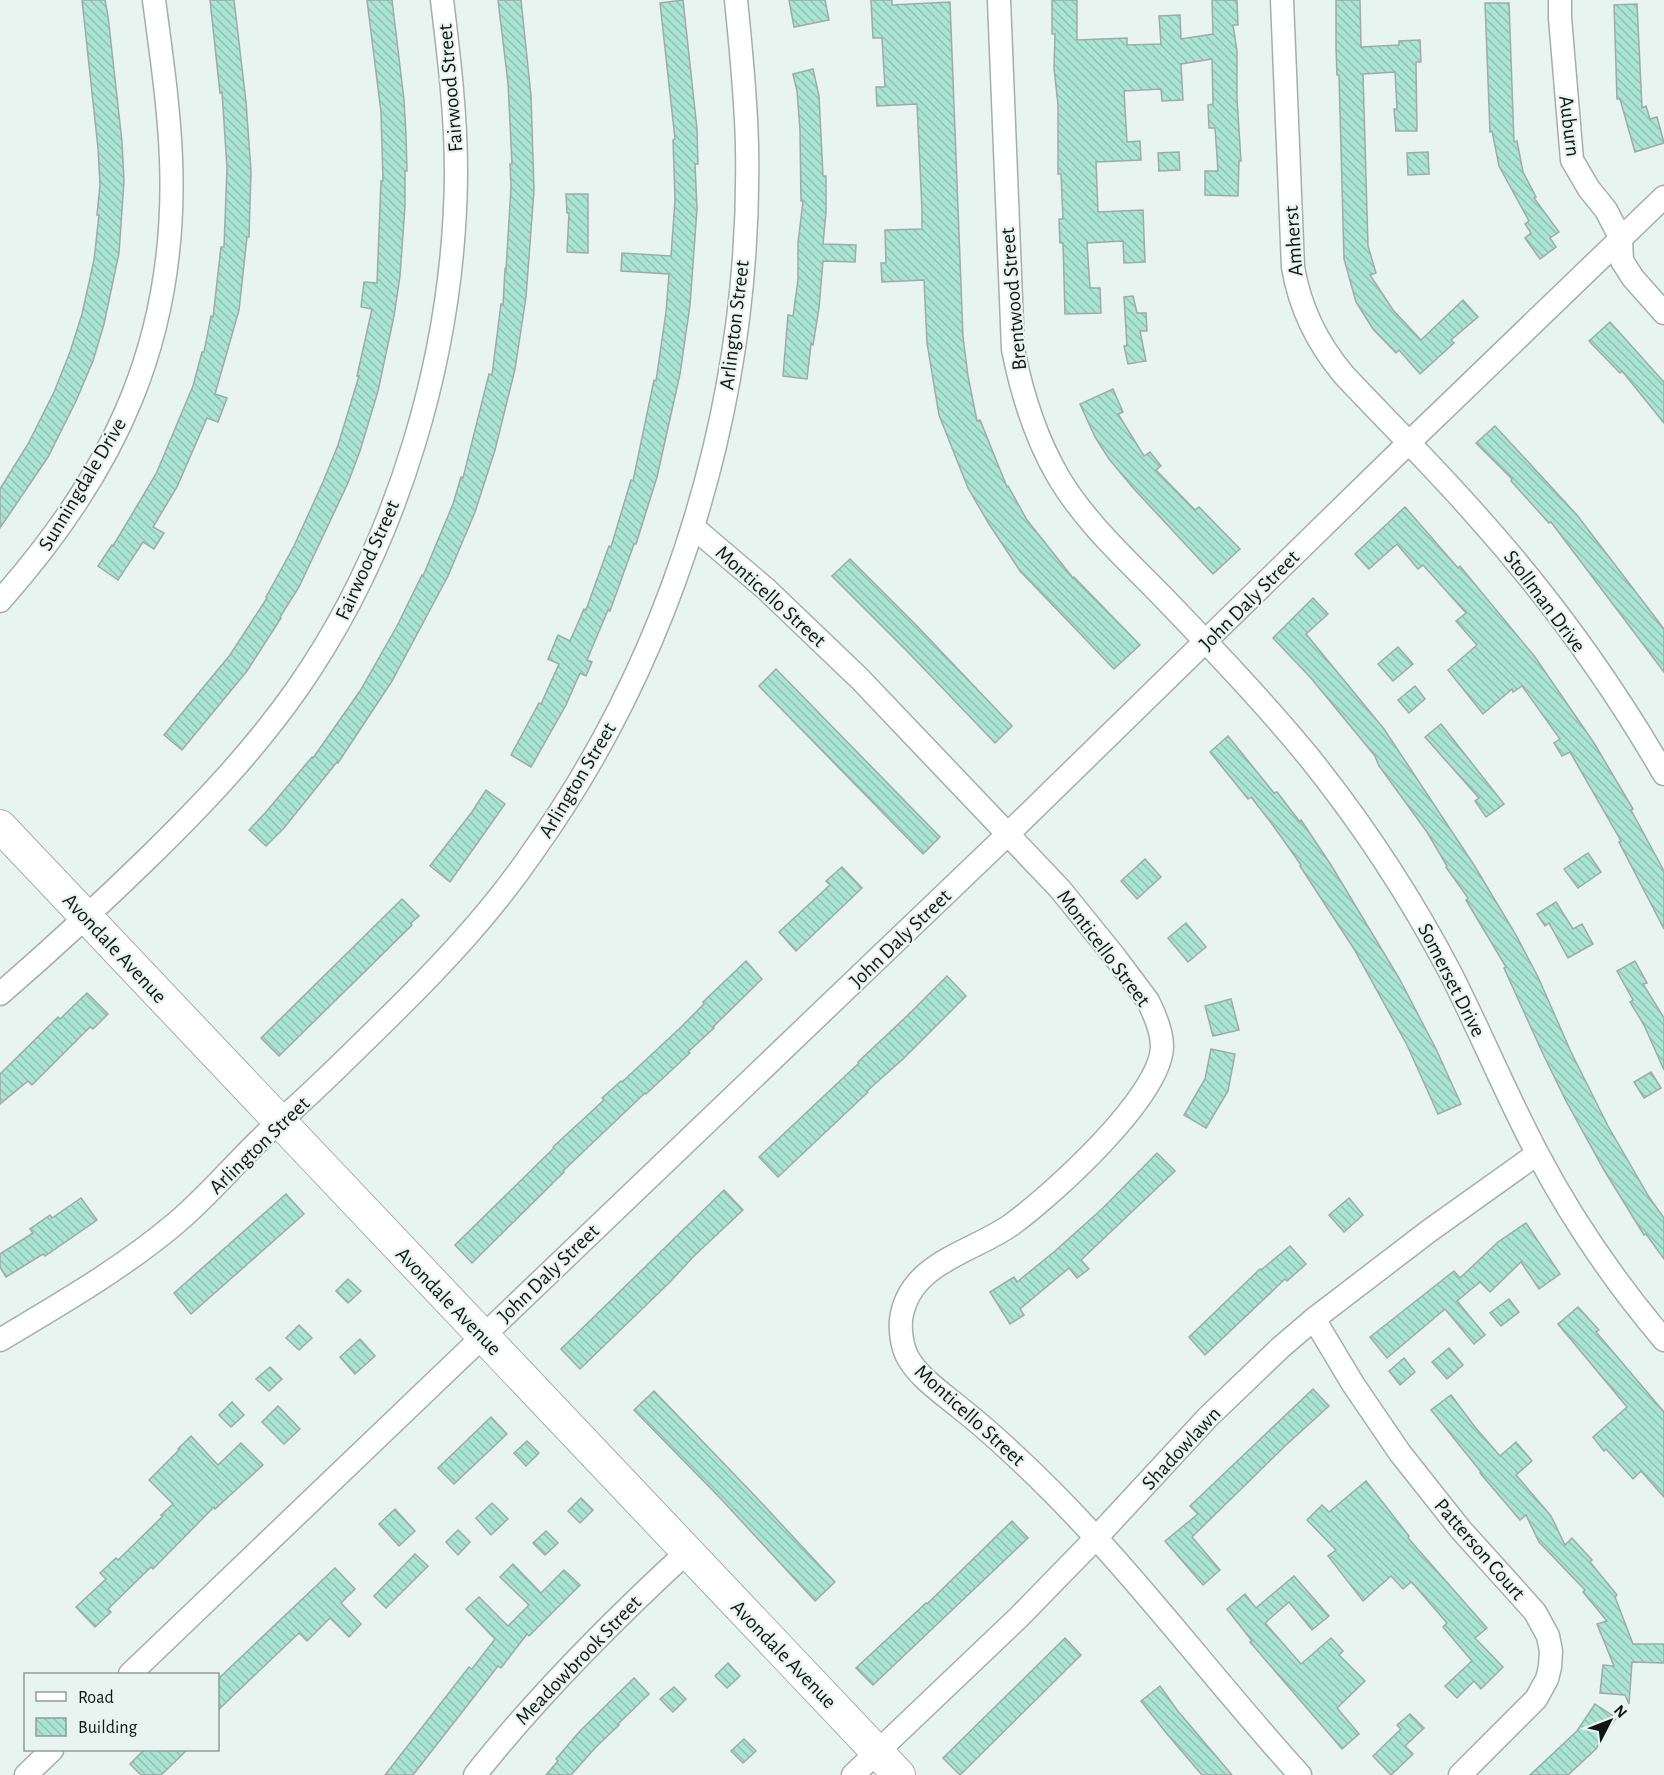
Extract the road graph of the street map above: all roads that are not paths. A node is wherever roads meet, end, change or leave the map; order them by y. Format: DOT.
graph roads {
  1 [pos="154,0"];
  2 [pos="442,0"];
  3 [pos="736,0"];
  4 [pos="999,0"];
  5 [pos="1282,0"];
  6 [pos="1560,0"];
  7 [pos="1664,196"];
  8 [pos="1621,238"];
  9 [pos="1664,313"];
  10 [pos="1408,443"];
  11 [pos="693,527"];
  12 [pos="0,600"];
  13 [pos="1207,642"];
  14 [pos="1664,774"];
  15 [pos="0,826"];
  16 [pos="1008,834"];
  17 [pos="87,916"];
  18 [pos="0,994"];
  19 [pos="279,1122"];
  20 [pos="1537,1154"];
  21 [pos="1314,1319"];
  22 [pos="482,1336"];
  23 [pos="0,1340"];
  24 [pos="1664,1340"];
  25 [pos="1096,1538"];
  26 [pos="687,1552"];
  27 [pos="131,1673"];
  28 [pos="50,1751"];
  29 [pos="878,1753"];
  30 [pos="26,1775"];
  31 [pos="475,1775"];
  32 [pos="853,1775"];
  33 [pos="899,1775"];
  34 [pos="1299,1775"];
  35 [pos="1460,1775"];
  1 -- 12 [label="street, Sunningdale Drive"];
  2 -- 17 [label="street, Fairwood Street"];
  3 -- 11 [label="street, Arlington Street"];
  4 -- 13 [label="street, Brentwood Street"];
  5 -- 10 [label="street, Amherst"];
  6 -- 8 [label="street, Auburn"];
  7 -- 8 [label="street, John Daly Street"];
  8 -- 9 [label="street, Auburn"];
  8 -- 10 [label="street, John Daly Street"];
  10 -- 13 [label="street, John Daly Street"];
  10 -- 14 [label="street, Stollman Drive"];
  11 -- 16 [label="street, Monticello Street"];
  11 -- 19 [label="street, Arlington Street"];
  13 -- 16 [label="street, John Daly Street"];
  13 -- 20 [label="street, Somerset Drive"];
  15 -- 17 [label="street, Avondale Avenue"];
  16 -- 22 [label="street, John Daly Street"];
  16 -- 25 [label="street, Monticello Street"];
  17 -- 18 [label="street, Fairwood Street"];
  17 -- 19 [label="street, Avondale Avenue"];
  19 -- 22 [label="street, Avondale Avenue"];
  19 -- 23 [label="street, Arlington Street"];
  20 -- 21 [label="street, Shadowlawn"];
  20 -- 24 [label="street, Somerset Drive"];
  21 -- 25 [label="street, Shadowlawn"];
  21 -- 35 [label="street, Patterson Court"];
  22 -- 26 [label="street, Avondale Avenue"];
  22 -- 27 [label="street, John Daly Street"];
  25 -- 29 [label="street, Shadowlawn"];
  25 -- 34 [label="street"];
  26 -- 29 [label="street, Avondale Avenue"];
  26 -- 31 [label="street, Meadowbrook Street"];
  28 -- 30 [label="street"];
  29 -- 32 [label="street, Shadowlawn"];
  29 -- 33 [label="street, Avondale Avenue"];
}
